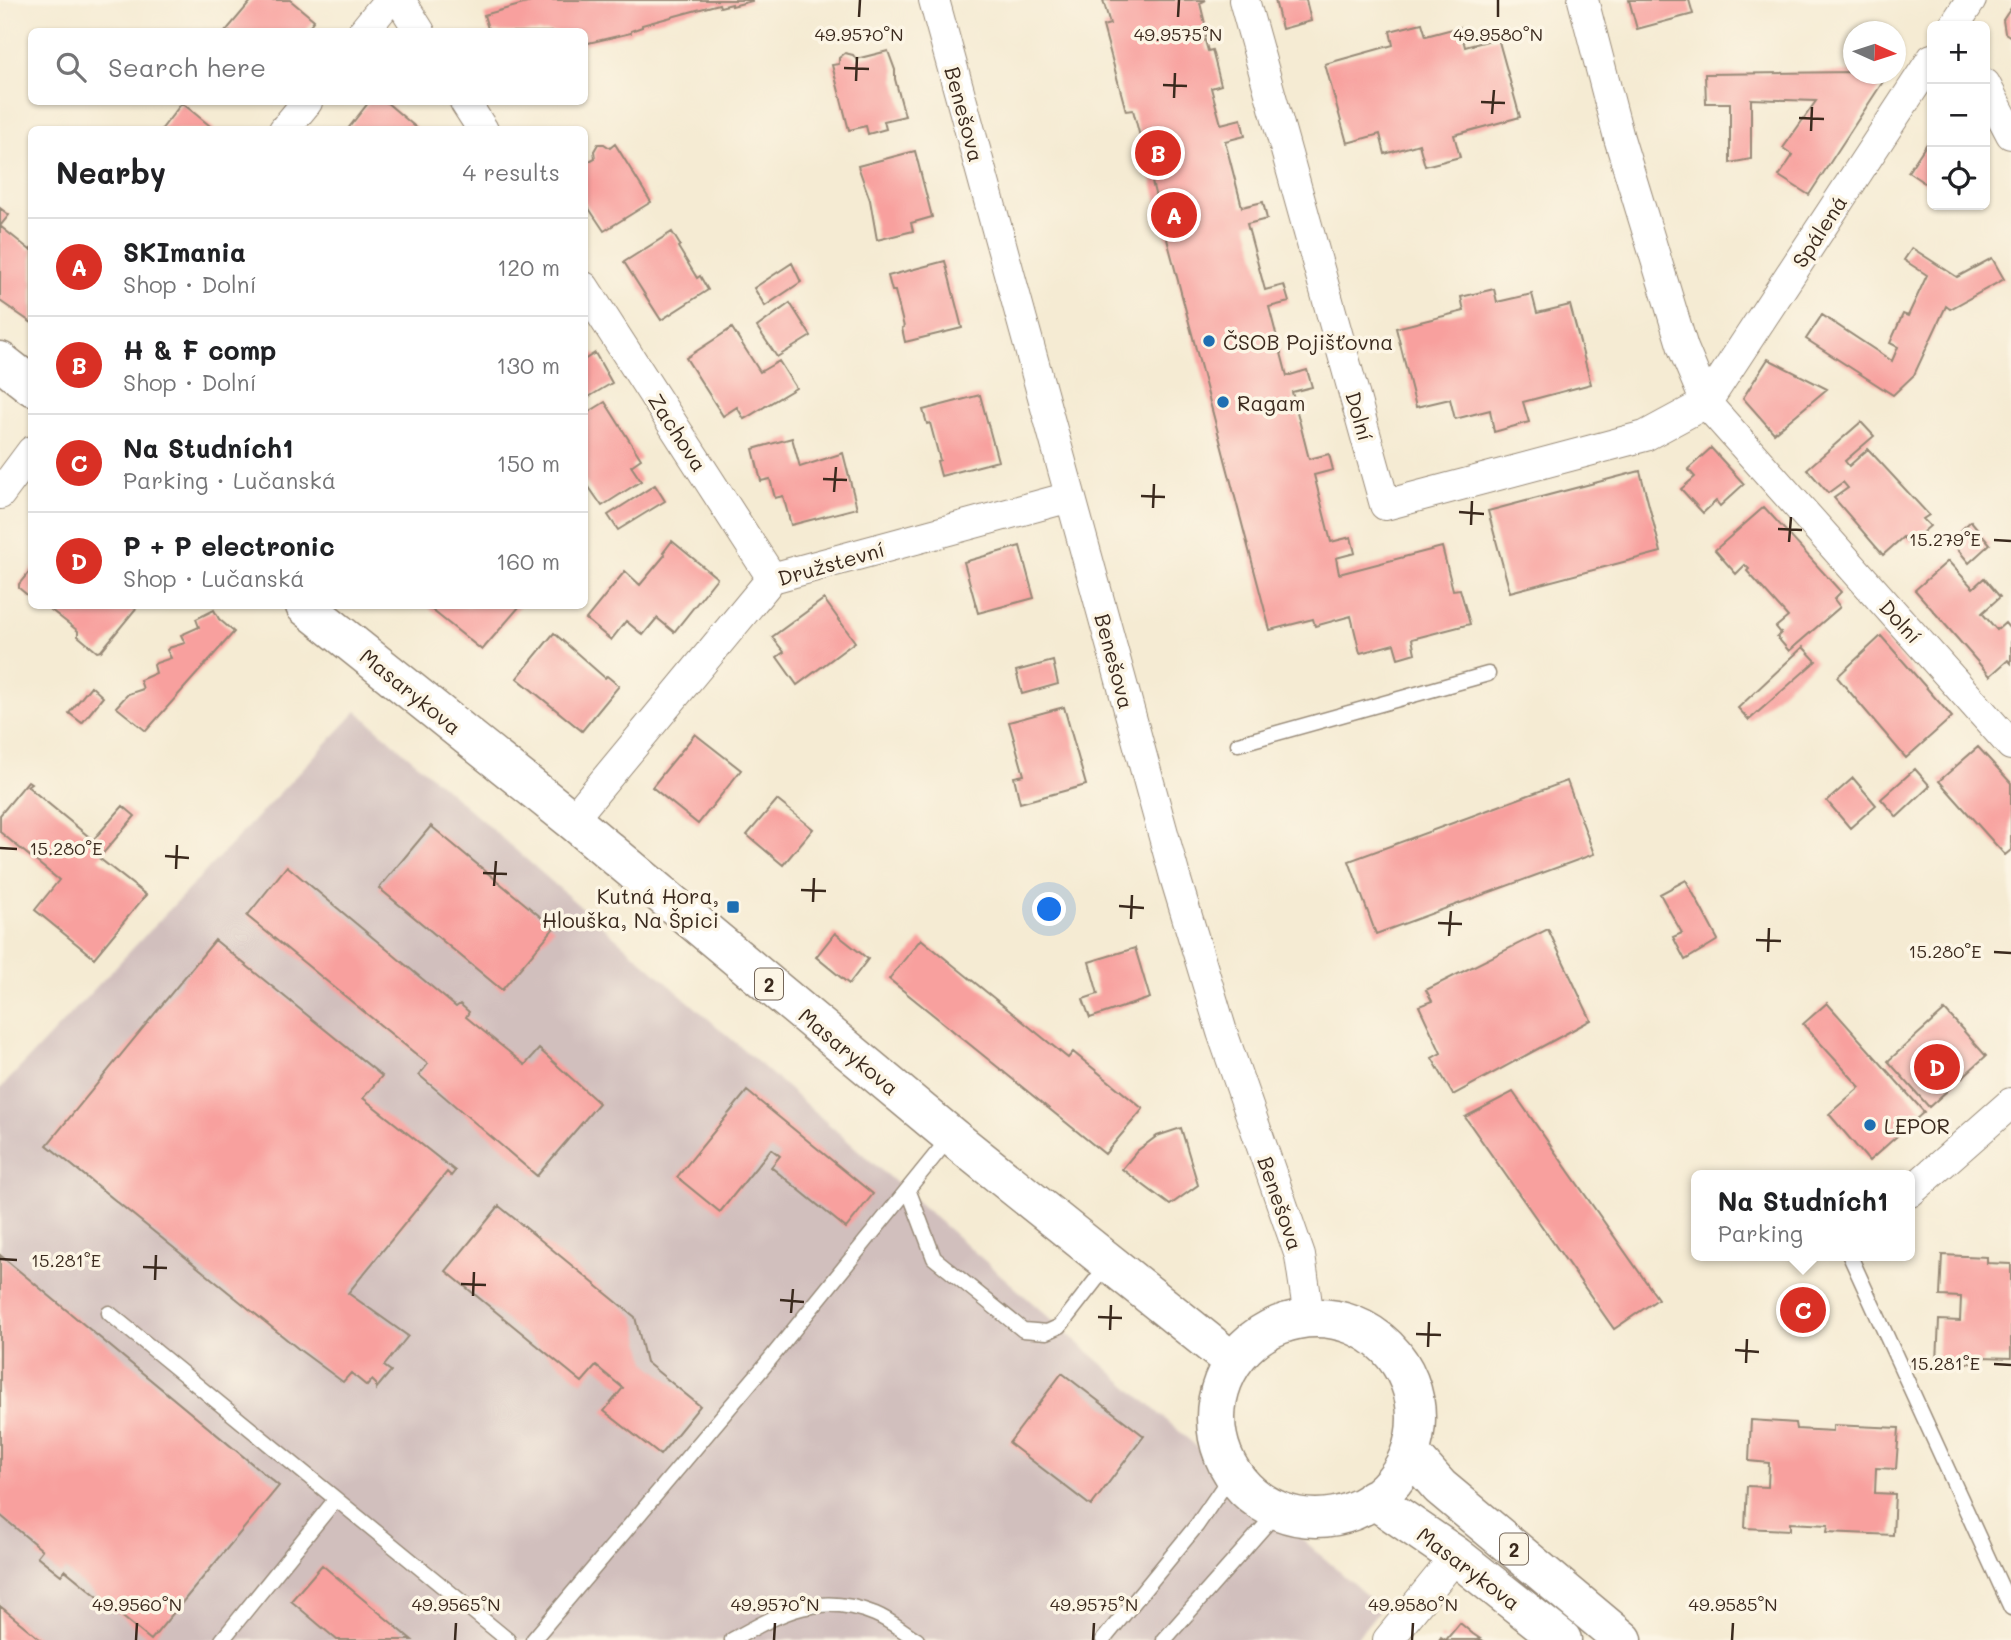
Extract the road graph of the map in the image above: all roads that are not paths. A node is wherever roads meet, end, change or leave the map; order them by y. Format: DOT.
graph roads {
  1 [pos="389,0"];
  2 [pos="400,0"];
  3 [pos="934,0"];
  4 [pos="1244,0"];
  5 [pos="1583,0"];
  6 [pos="1947,0"];
  7 [pos="1971,0"];
  8 [pos="1953,21"];
  9 [pos="1957,21"];
  10 [pos="366,28"];
  11 [pos="418,28"];
  12 [pos="1927,67"];
  13 [pos="1990,94"];
  14 [pos="305,105"];
  15 [pos="467,105"];
  16 [pos="287,126"];
  17 [pos="480,126"];
  18 [pos="2011,134"];
  19 [pos="588,293"];
  20 [pos="0,361"];
  21 [pos="28,383"];
  22 [pos="1706,403"];
  23 [pos="28,456"];
  24 [pos="0,494"];
  25 [pos="1070,497"];
  26 [pos="772,578"];
  27 [pos="309,609"];
  28 [pos="1488,674"];
  29 [pos="1238,744"];
  30 [pos="2011,745"];
  31 [pos="572,820"];
  32 [pos="2011,1103"];
  33 [pos="951,1136"];
  34 [pos="1915,1188"];
  35 [pos="908,1189"];
  36 [pos="1852,1261"];
  37 [pos="1111,1262"];
  38 [pos="109,1313"];
  39 [pos="1309,1317"];
  40 [pos="1232,1361"];
  41 [pos="1409,1453"];
  42 [pos="1232,1474"];
  43 [pos="336,1499"];
  44 [pos="1373,1499"];
  45 [pos="1278,1511"];
  46 [pos="1457,1556"];
  47 [pos="2011,1608"];
  48 [pos="222,1640"];
  49 [pos="508,1640"];
  50 [pos="533,1640"];
  51 [pos="732,1640"];
  52 [pos="917,1640"];
  53 [pos="1103,1640"];
  54 [pos="1164,1640"];
  55 [pos="1388,1640"];
  56 [pos="1562,1640"];
  57 [pos="1623,1640"];
  1 -- 10 [label="street"];
  2 -- 11 [label="street"];
  3 -- 25 [label="street, Benešova"];
  4 -- 22 [label="street, Dolní"];
  5 -- 22 [label="street, Dolní"];
  6 -- 8 [label="street"];
  7 -- 9 [label="street"];
  12 -- 22 [label="street, Spálená"];
  13 -- 18 [label="street"];
  14 -- 16 [label="street"];
  15 -- 17 [label="street"];
  19 -- 26 [label="street, Zachova"];
  20 -- 21 [label="main road"];
  22 -- 30 [label="street, Dolní"];
  23 -- 24 [label="street"];
  25 -- 26 [label="street, Družstevní"];
  25 -- 39 [label="street, Benešova"];
  26 -- 31 [label="street, Družstevní"];
  27 -- 31 [label="main road, Masarykova / 2"];
  28 -- 29 [label="lane"];
  31 -- 33 [label="main road, Masarykova / 2"];
  32 -- 34 [label="street"];
  33 -- 35 [label="lane"];
  33 -- 37 [label="main road, Masarykova / 2"];
  35 -- 37 [label="lane"];
  35 -- 50 [label="lane"];
  36 -- 47 [label="lane"];
  37 -- 40 [label="main road, Masarykova / 2"];
  38 -- 43 [label="lane"];
  39 -- 40 [label="main road"];
  39 -- 41 [label="main road"];
  40 -- 42 [label="main road"];
  41 -- 44 [label="main road"];
  41 -- 57 [label="main road, Masarykova / 2"];
  42 -- 45 [label="main road"];
  42 -- 53 [label="lane"];
  43 -- 48 [label="lane"];
  43 -- 49 [label="lane"];
  44 -- 45 [label="main road"];
  44 -- 46 [label="main road, Masarykova / 2"];
  45 -- 54 [label="lane"];
  46 -- 55 [label="street"];
  46 -- 56 [label="main road, Masarykova / 2"];
  51 -- 52 [label="lane"];
}
